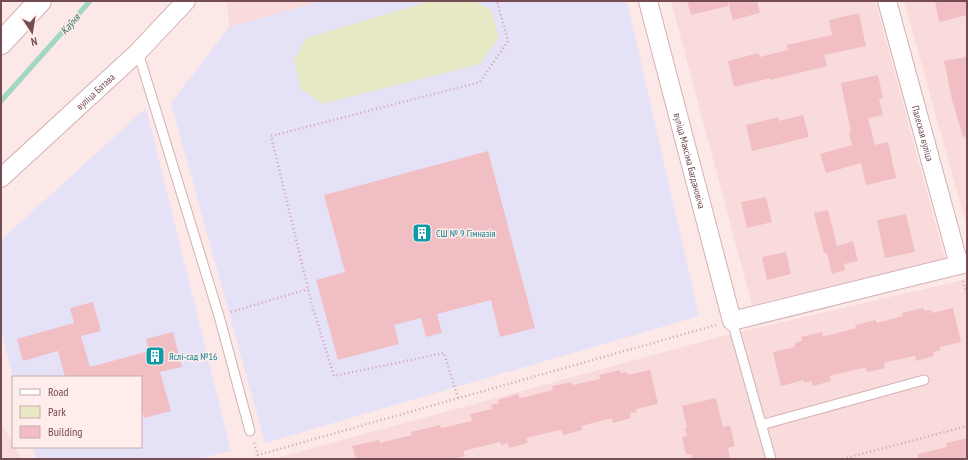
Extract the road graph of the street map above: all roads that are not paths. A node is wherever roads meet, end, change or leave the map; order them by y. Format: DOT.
graph roads {
  1 [pos="40,1"];
  2 [pos="186,1"];
  3 [pos="648,1"];
  4 [pos="886,1"];
  5 [pos="1,43"];
  6 [pos="138,52"];
  7 [pos="1,178"];
  8 [pos="963,264"];
  9 [pos="732,321"];
  10 [pos="924,380"];
  11 [pos="761,425"];
  12 [pos="250,431"];
  13 [pos="771,459"];
  1 -- 5 [label="street"];
  2 -- 6 [label="street, вуліца Батава"];
  3 -- 9 [label="street, вуліца Максіма Багдановіча"];
  4 -- 8 [label="street, Палеская вуліца"];
  6 -- 7 [label="street, вуліца Батава"];
  6 -- 12 [label="lane"];
  8 -- 9 [label="street"];
  9 -- 11 [label="lane"];
  10 -- 11 [label="lane"];
  11 -- 13 [label="lane"];
}
